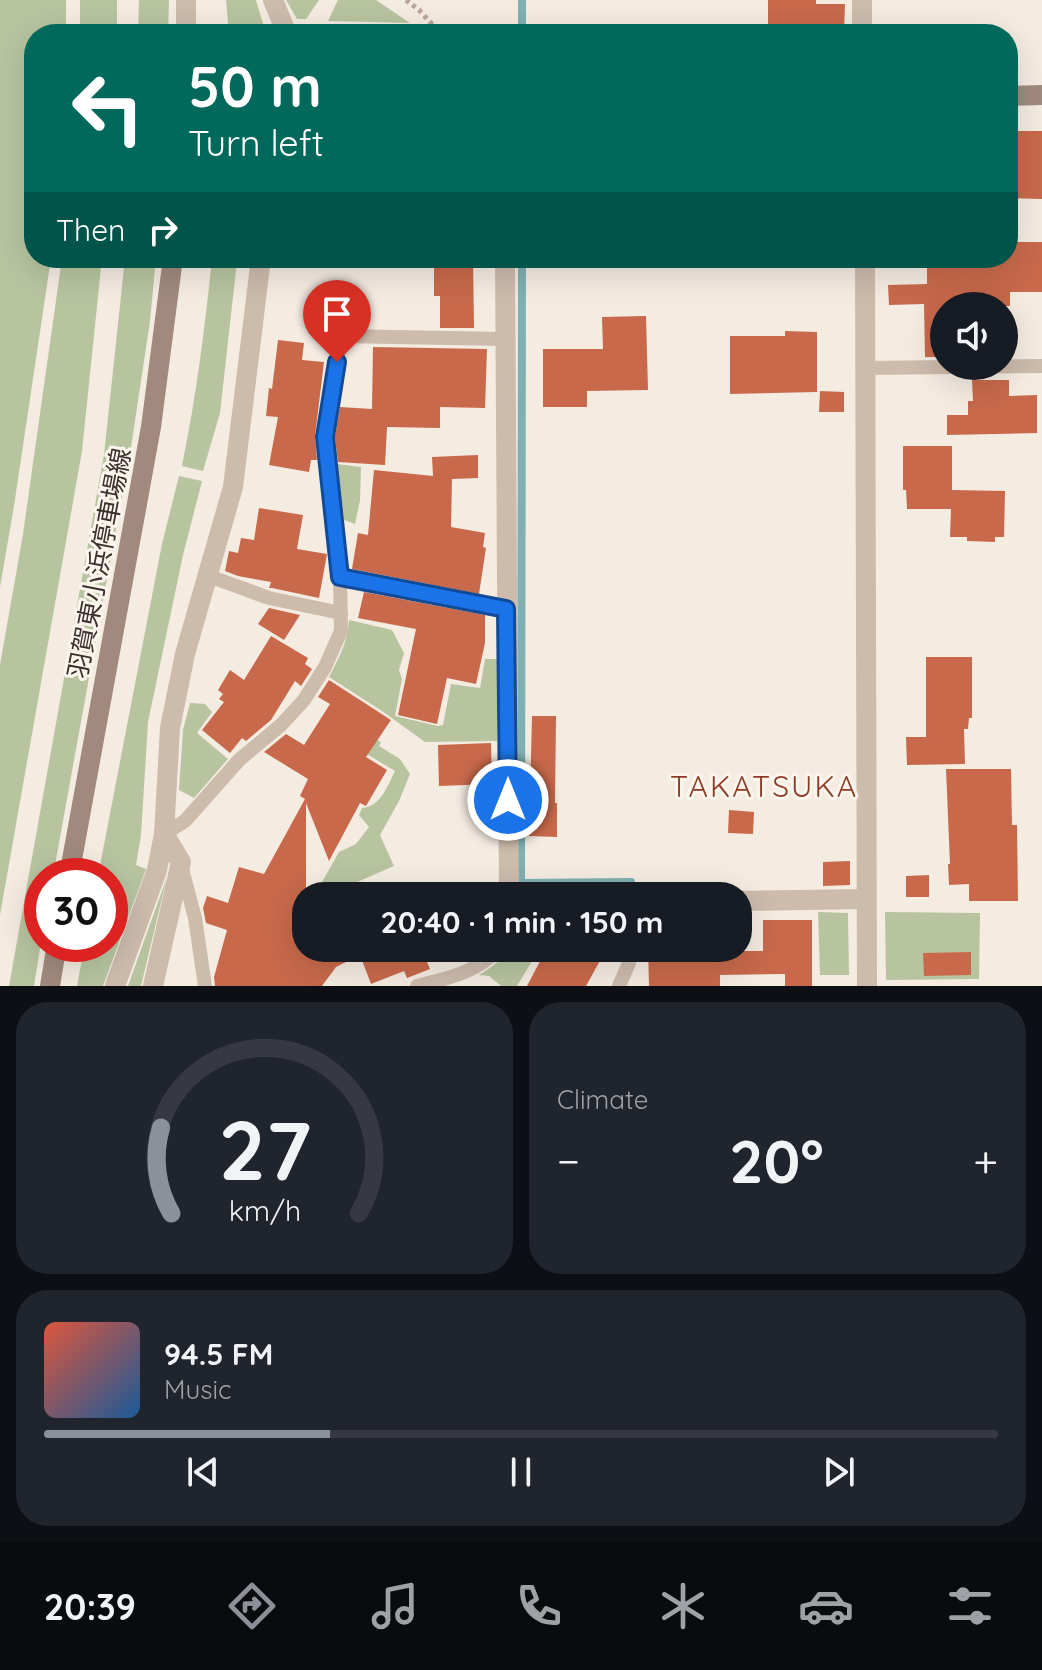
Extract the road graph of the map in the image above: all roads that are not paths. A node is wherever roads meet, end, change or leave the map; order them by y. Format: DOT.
graph roads {
  1 [pos="186,0"];
  2 [pos="273,0"];
  3 [pos="862,0"];
  4 [pos="186,24"];
  5 [pos="283,24"];
  6 [pos="862,24"];
  7 [pos="1042,95"];
  8 [pos="1018,96"];
  9 [pos="172,268"];
  10 [pos="260,268"];
  11 [pos="505,268"];
  12 [pos="865,268"];
  13 [pos="504,339"];
  14 [pos="1042,366"];
  15 [pos="866,368"];
  16 [pos="206,575"];
  17 [pos="340,577"];
  18 [pos="506,609"];
  19 [pos="341,613"];
  20 [pos="164,834"];
  21 [pos="72,858"];
  22 [pos="181,862"];
  23 [pos="509,882"];
  24 [pos="866,899"];
  25 [pos="752,901"];
  26 [pos="54,962"];
  27 [pos="485,962"];
  28 [pos="629,962"];
  29 [pos="50,986"];
  30 [pos="115,986"];
  31 [pos="153,986"];
  32 [pos="205,986"];
  33 [pos="417,986"];
  34 [pos="619,986"];
  35 [pos="867,986"];
  1 -- 4 [label="street"];
  2 -- 5 [label="street"];
  3 -- 6 [label="street"];
  7 -- 8 [label="main road"];
  9 -- 21 [label="main road, 羽賀東小浜停車場線"];
  10 -- 16 [label="street"];
  11 -- 13 [label="street"];
  12 -- 15 [label="street"];
  13 -- 17 [label="lane"];
  13 -- 18 [label="street"];
  14 -- 15 [label="lane"];
  15 -- 24 [label="street"];
  16 -- 19 [label="lane"];
  16 -- 20 [label="street"];
  17 -- 18 [label="lane"];
  17 -- 19 [label="lane"];
  18 -- 23 [label="street"];
  19 -- 20 [label="lane"];
  20 -- 22 [label="street"];
  20 -- 30 [label="street"];
  22 -- 31 [label="street"];
  22 -- 32 [label="lane"];
  24 -- 25 [label="street"];
  24 -- 35 [label="street"];
  26 -- 29 [label="main road"];
  27 -- 33 [label="lane"];
  28 -- 34 [label="lane"];
}
